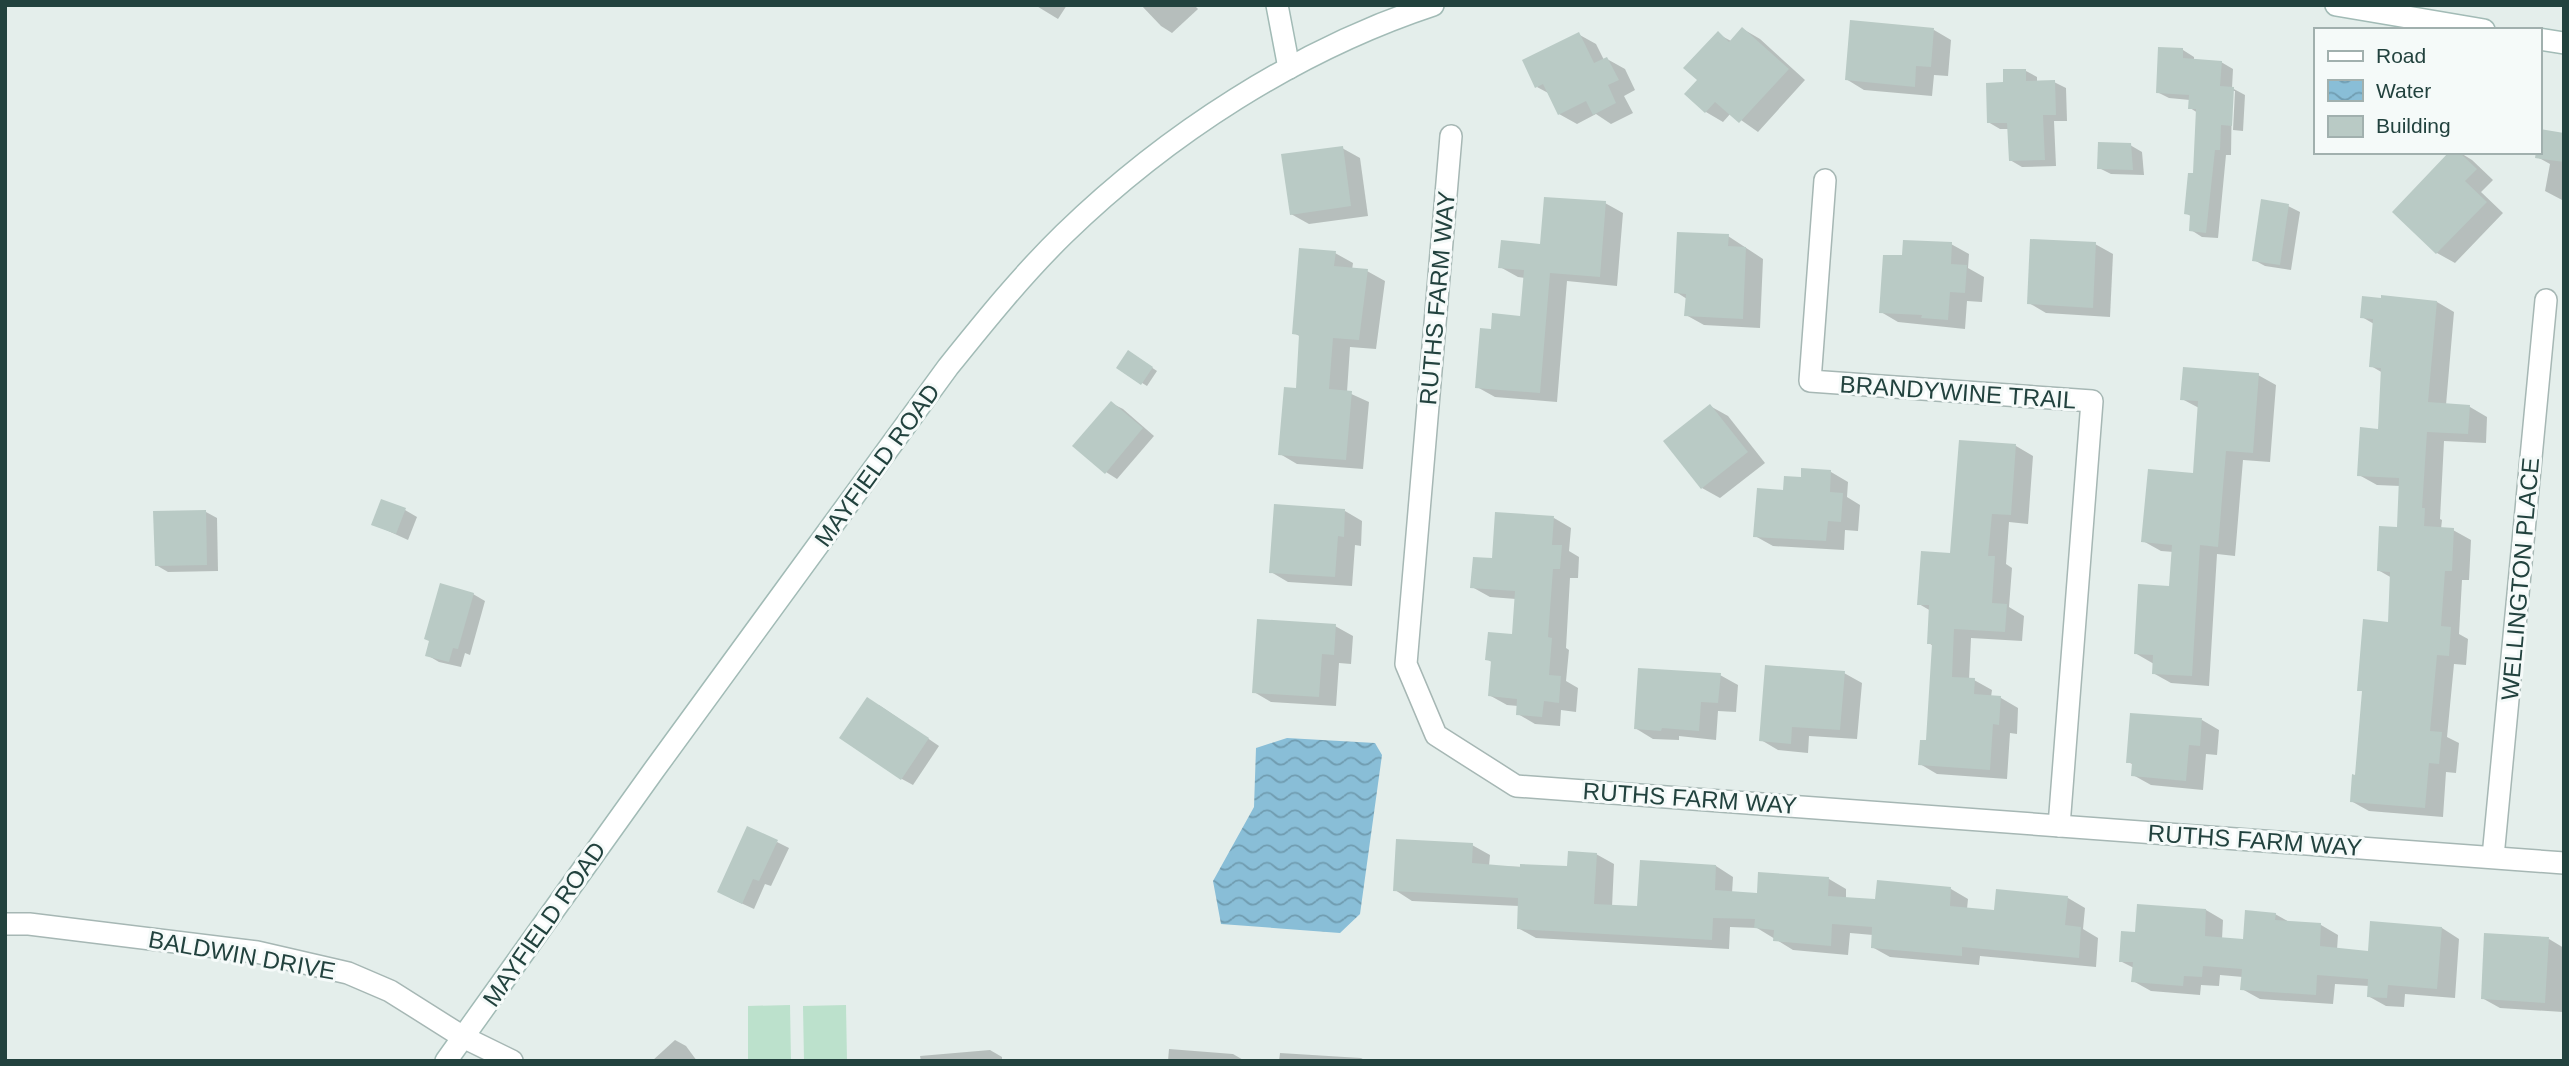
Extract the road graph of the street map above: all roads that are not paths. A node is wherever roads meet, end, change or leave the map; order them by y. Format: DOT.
graph roads {
  1 [pos="1277,5"];
  2 [pos="1433,5"];
  3 [pos="2336,5"];
  4 [pos="2472,28"];
  5 [pos="2541,39"];
  6 [pos="2564,43"];
  7 [pos="1289,68"];
  8 [pos="1451,136"];
  9 [pos="1825,180"];
  10 [pos="2546,300"];
  11 [pos="2059,826"];
  12 [pos="2493,857"];
  13 [pos="2564,863"];
  14 [pos="5,923"];
  15 [pos="464,1037"];
  16 [pos="446,1061"];
  17 [pos="512,1061"];
  1 -- 7 [label="street"];
  2 -- 7 [label="street, MAYFIELD ROAD"];
  3 -- 4 [label="street"];
  5 -- 6 [label="street"];
  7 -- 15 [label="street, MAYFIELD ROAD"];
  8 -- 11 [label="street, RUTHS FARM WAY"];
  9 -- 11 [label="street, BRANDYWINE TRAIL"];
  10 -- 12 [label="street, WELLINGTON PLACE"];
  11 -- 12 [label="street, RUTHS FARM WAY"];
  12 -- 13 [label="street, RUTHS FARM WAY"];
  14 -- 15 [label="street, BALDWIN DRIVE"];
  15 -- 16 [label="street, MAYFIELD ROAD"];
  15 -- 17 [label="street, BALDWIN DRIVE"];
}
